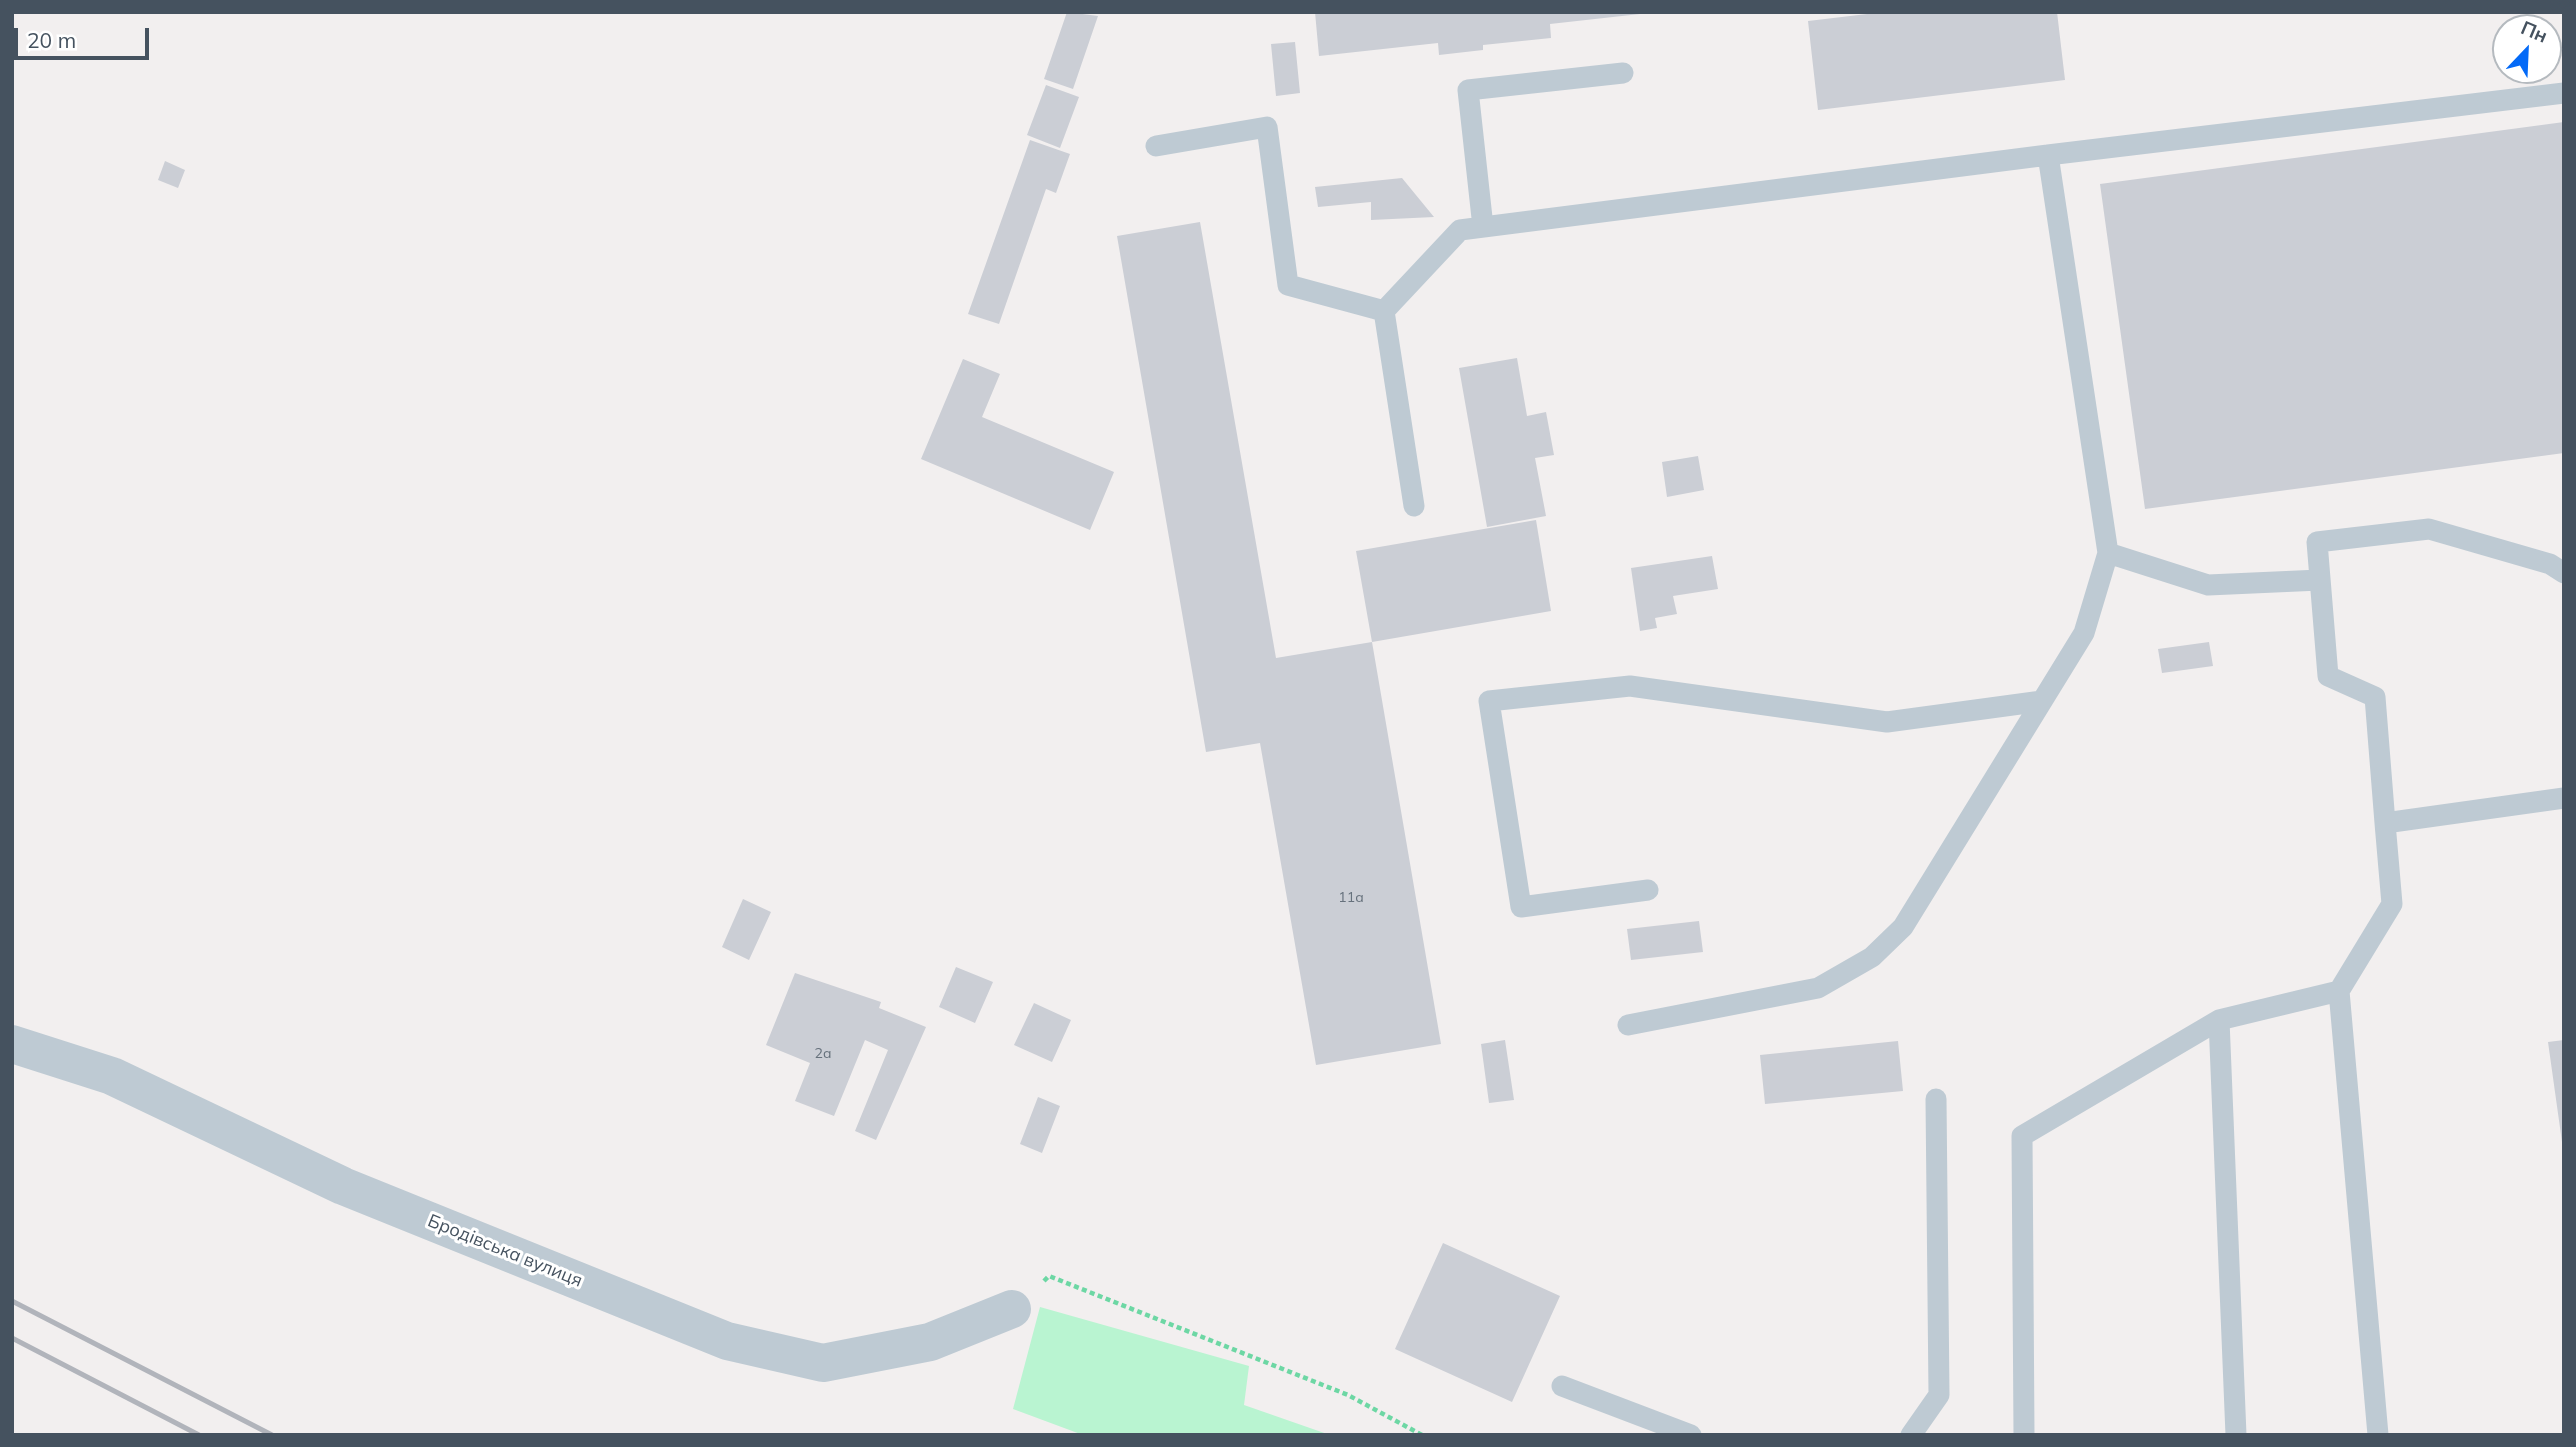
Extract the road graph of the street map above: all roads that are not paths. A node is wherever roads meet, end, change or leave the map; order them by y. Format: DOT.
graph roads {
  1 [pos="1623,73"];
  2 [pos="2564,93"];
  3 [pos="1156,146"];
  4 [pos="2048,155"];
  5 [pos="1483,227"];
  6 [pos="1384,311"];
  7 [pos="1415,506"];
  8 [pos="2108,553"];
  9 [pos="2564,573"];
  10 [pos="2320,580"];
  11 [pos="2042,701"];
  12 [pos="2564,799"];
  13 [pos="2385,823"];
  14 [pos="1648,890"];
  15 [pos="2339,991"];
  16 [pos="2219,1020"];
  17 [pos="1628,1025"];
  18 [pos="12,1044"];
  19 [pos="1937,1099"];
  20 [pos="1012,1309"];
  21 [pos="1562,1386"];
  22 [pos="1691,1435"];
  23 [pos="1911,1435"];
  24 [pos="2024,1435"];
  25 [pos="2236,1435"];
  26 [pos="2378,1435"];
  1 -- 5 [label="lane"];
  2 -- 4 [label="lane"];
  3 -- 6 [label="lane"];
  4 -- 5 [label="lane"];
  4 -- 8 [label="lane"];
  5 -- 6 [label="lane"];
  6 -- 7 [label="lane"];
  8 -- 10 [label="lane"];
  8 -- 11 [label="lane"];
  9 -- 10 [label="lane"];
  10 -- 13 [label="lane"];
  11 -- 14 [label="lane"];
  11 -- 17 [label="lane"];
  12 -- 13 [label="lane"];
  13 -- 15 [label="lane"];
  15 -- 16 [label="lane"];
  15 -- 26 [label="lane"];
  16 -- 24 [label="lane"];
  16 -- 25 [label="lane"];
  18 -- 20 [label="street, Бродівська вулиця"];
  19 -- 23 [label="lane"];
  21 -- 22 [label="lane"];
}
